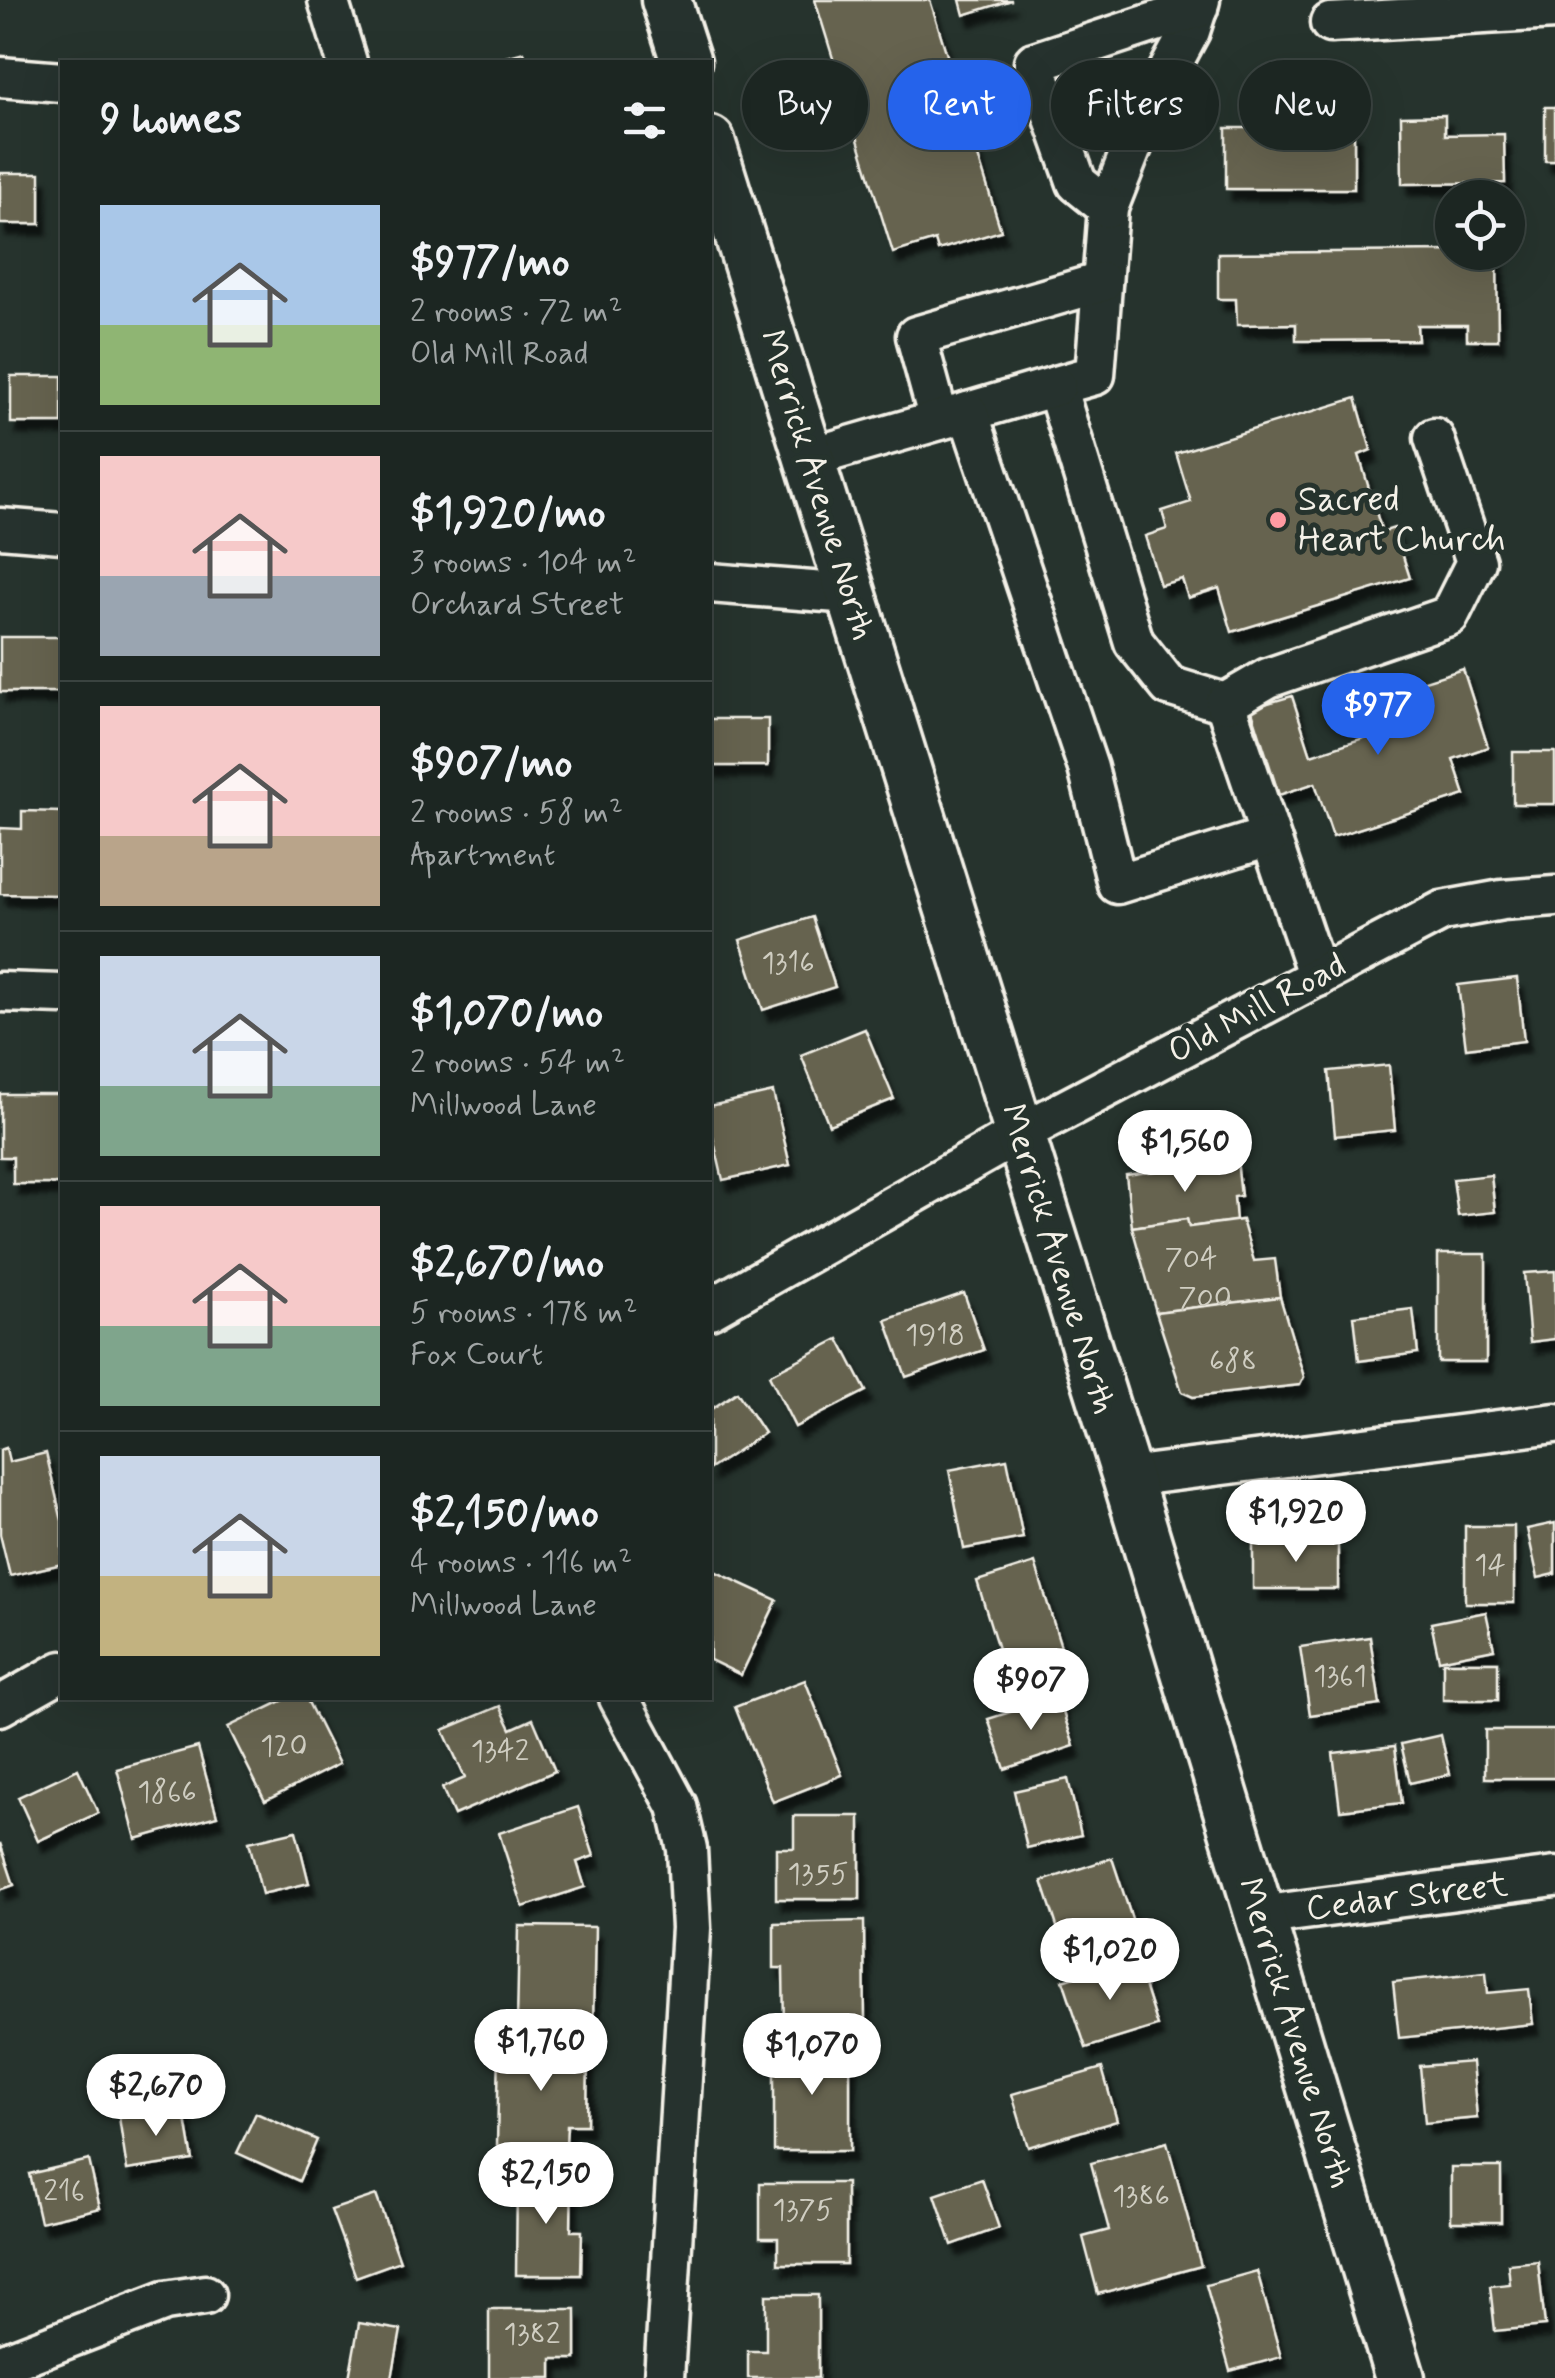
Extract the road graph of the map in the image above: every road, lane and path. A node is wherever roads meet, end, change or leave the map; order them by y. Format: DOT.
graph roads {
  1 [pos="328,0"];
  2 [pos="666,0"];
  3 [pos="1199,4"];
  4 [pos="1555,10"];
  5 [pos="1330,24"];
  6 [pos="346,60"];
  7 [pos="685,60"];
  8 [pos="0,77"];
  9 [pos="60,82"];
  10 [pos="712,147"];
  11 [pos="1108,208"];
  12 [pos="1102,282"];
  13 [pos="1056,386"];
  14 [pos="953,416"];
  15 [pos="1434,438"];
  16 [pos="808,458"];
  17 [pos="0,528"];
  18 [pos="60,532"];
  19 [pos="712,583"];
  20 [pos="851,594"];
  21 [pos="1225,703"];
  22 [pos="1269,836"];
  23 [pos="1555,896"];
  24 [pos="1318,977"];
  25 [pos="0,992"];
  26 [pos="60,994"];
  27 [pos="1019,1134"];
  28 [pos="712,1309"];
  29 [pos="1555,1422"];
  30 [pos="1127,1477"];
  31 [pos="60,1672"];
  32 [pos="620,1700"];
  33 [pos="0,1706"];
  34 [pos="1555,1877"];
  35 [pos="1259,1916"];
  36 [pos="205,2295"];
  37 [pos="4,2364"];
  38 [pos="664,2378"];
  39 [pos="1400,2378"];
  1 -- 6 [label="street"];
  2 -- 7 [label="main road"];
  3 -- 11 [label="street"];
  3 -- 11 [label="street"];
  4 -- 5 [label="street"];
  8 -- 9 [label="street"];
  10 -- 16 [label="main road, Merrick Avenue North"];
  11 -- 12 [label="street"];
  12 -- 13 [label="street"];
  12 -- 14 [label="street"];
  13 -- 14 [label="street"];
  13 -- 21 [label="street"];
  14 -- 16 [label="street"];
  14 -- 22 [label="street"];
  15 -- 21 [label="street"];
  16 -- 20 [label="main road, Merrick Avenue North"];
  17 -- 18 [label="street"];
  19 -- 20 [label="street"];
  20 -- 27 [label="main road, Merrick Avenue North"];
  21 -- 22 [label="street"];
  22 -- 24 [label="street"];
  23 -- 24 [label="street, Old Mill Road"];
  24 -- 27 [label="street, Old Mill Road"];
  25 -- 26 [label="street"];
  27 -- 28 [label="street, Old Mill Road"];
  27 -- 30 [label="main road, Merrick Avenue North"];
  29 -- 30 [label="street"];
  30 -- 35 [label="main road, Merrick Avenue North"];
  31 -- 33 [label="street"];
  32 -- 38 [label="street"];
  34 -- 35 [label="street, Cedar Street"];
  35 -- 39 [label="main road, Merrick Avenue North"];
  36 -- 37 [label="street"];
}
